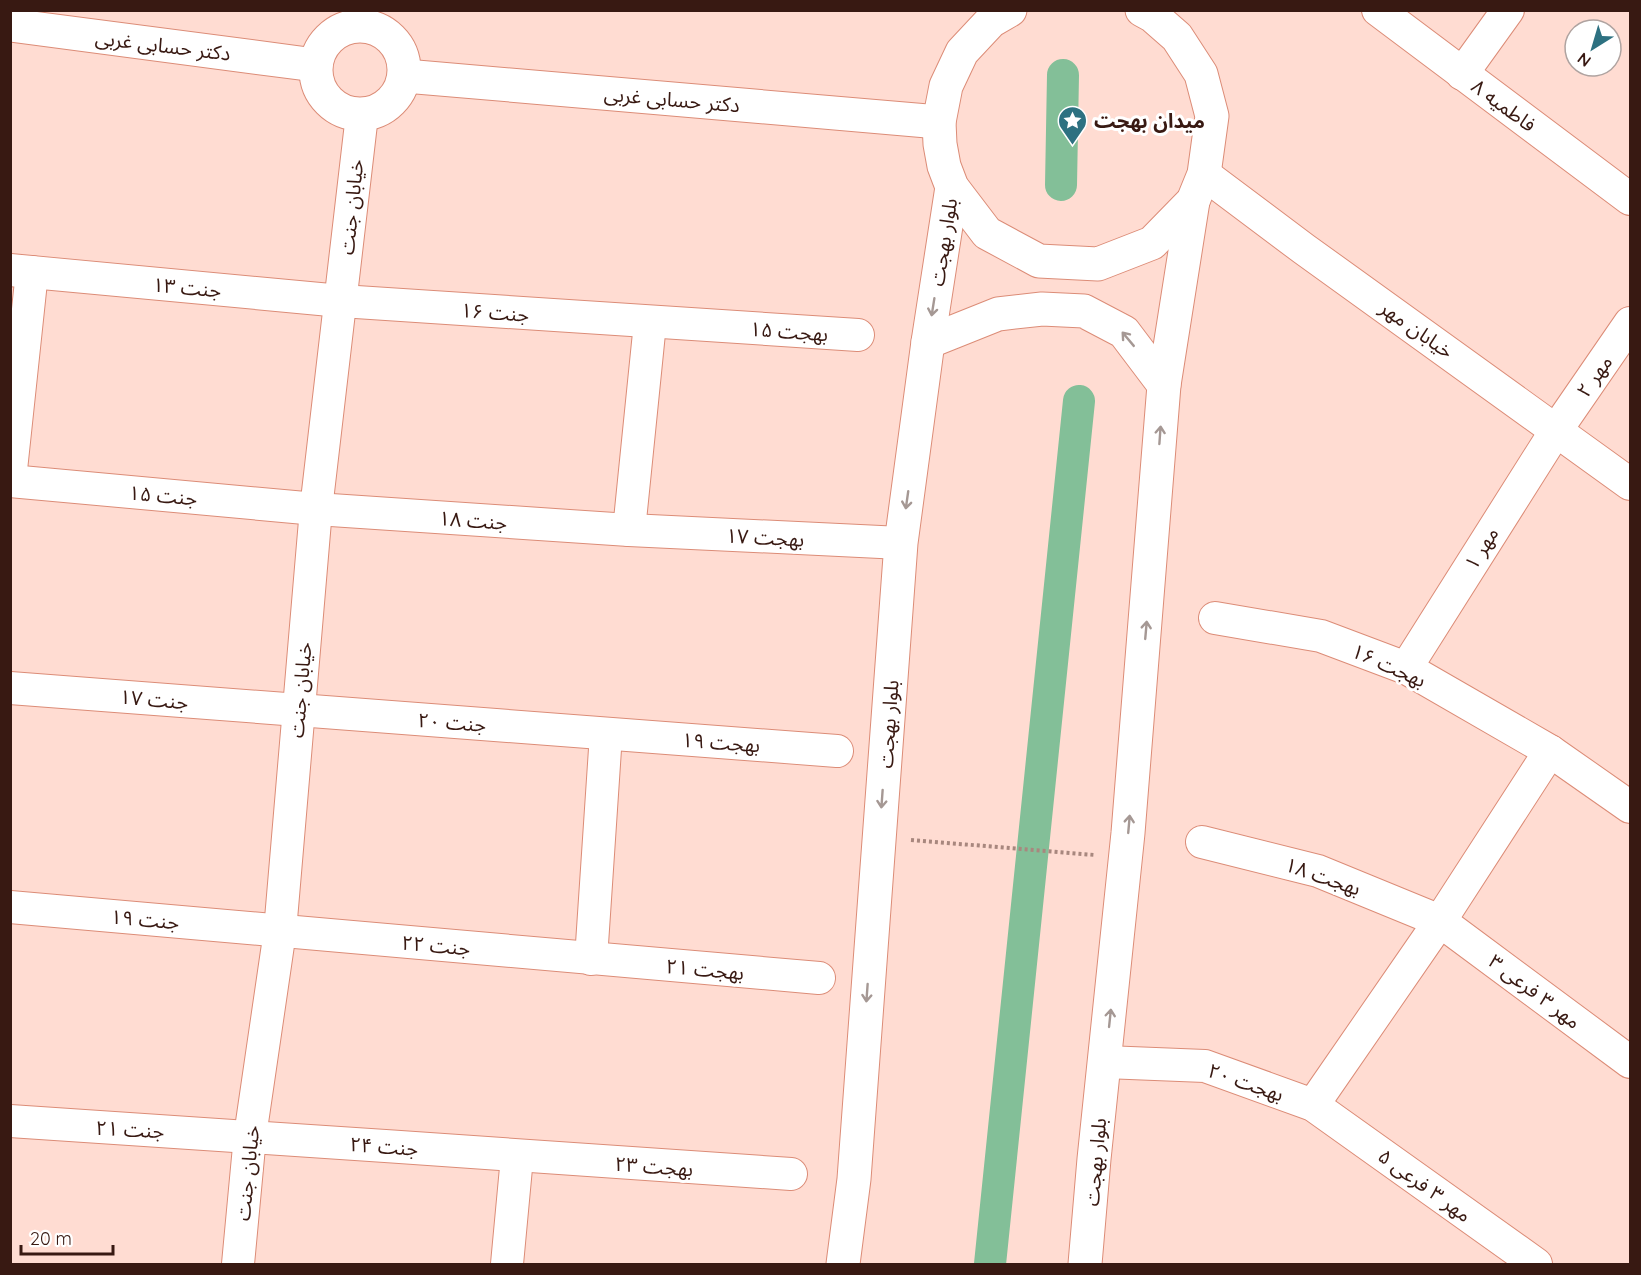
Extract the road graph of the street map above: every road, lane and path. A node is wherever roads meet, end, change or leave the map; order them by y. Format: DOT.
graph roads {
  1 [pos="966,10"];
  2 [pos="1010,10"];
  3 [pos="1142,10"];
  4 [pos="1378,10"];
  5 [pos="1508,10"];
  6 [pos="358,18"];
  7 [pos="1172,24"];
  8 [pos="10,25"];
  9 [pos="962,52"];
  10 [pos="315,65"];
  11 [pos="1462,74"];
  12 [pos="405,76"];
  13 [pos="362,115"];
  14 [pos="939,122"];
  15 [pos="952,186"];
  16 [pos="1198,188"];
  17 [pos="1630,199"];
  18 [pos="21,271"];
  19 [pos="340,301"];
  20 [pos="650,323"];
  21 [pos="1630,323"];
  22 [pos="858,336"];
  23 [pos="928,342"];
  24 [pos="1164,385"];
  25 [pos="1557,429"];
  26 [pos="10,480"];
  27 [pos="1630,484"];
  28 [pos="316,509"];
  29 [pos="629,530"];
  30 [pos="901,543"];
  31 [pos="1215,618"];
  32 [pos="1406,668"];
  33 [pos="10,688"];
  34 [pos="298,710"];
  35 [pos="606,734"];
  36 [pos="837,751"];
  37 [pos="1550,751"];
  38 [pos="1630,807"];
  39 [pos="879,837"];
  40 [pos="1202,842"];
  41 [pos="1070,852"];
  42 [pos="10,907"];
  43 [pos="1440,921"];
  44 [pos="280,931"];
  45 [pos="591,959"];
  46 [pos="819,978"];
  47 [pos="1105,1062"];
  48 [pos="1630,1062"];
  49 [pos="1313,1105"];
  50 [pos="10,1122"];
  51 [pos="250,1136"];
  52 [pos="517,1156"];
  53 [pos="790,1174"];
  54 [pos="238,1264"];
  55 [pos="507,1264"];
  56 [pos="843,1264"];
  57 [pos="1086,1264"];
  58 [pos="1536,1264"];
  1 -- 9 [label="main road"];
  2 -- 9 [label="main road"];
  3 -- 7 [label="main road, بلوار بهجت"];
  4 -- 11 [label="street, فاطمیه ۸"];
  5 -- 11 [label="street"];
  6 -- 10 [label="main road"];
  6 -- 12 [label="main road"];
  7 -- 16 [label="main road, بلوار بهجت"];
  8 -- 10 [label="main road, دکتر حسابی غربی"];
  9 -- 14 [label="main road"];
  10 -- 13 [label="main road"];
  11 -- 17 [label="street, فاطمیه ۸"];
  12 -- 13 [label="main road"];
  12 -- 14 [label="main road, دکتر حسابی غربی"];
  13 -- 19 [label="street, خیابان جنت"];
  14 -- 15 [label="main road"];
  15 -- 16 [label="main road"];
  15 -- 23 [label="main road, بلوار بهجت, one-way"];
  16 -- 24 [label="main road, بلوار بهجت"];
  16 -- 25 [label="street, خیابان مهر"];
  18 -- 19 [label="street, جنت ۱۳"];
  18 -- 26 [label="street"];
  19 -- 20 [label="street, جنت ۱۶"];
  19 -- 28 [label="street, خیابان جنت"];
  20 -- 22 [label="street, بهجت ۱۵"];
  20 -- 29 [label="street"];
  21 -- 25 [label="street, مهر ۲"];
  24 -- 23 [label="main road, one-way"];
  23 -- 30 [label="main road, بلوار بهجت, one-way"];
  47 -- 24 [label="main road, بلوار بهجت, one-way"];
  25 -- 27 [label="street, خیابان مهر"];
  25 -- 32 [label="street, مهر ۱"];
  26 -- 28 [label="street, جنت ۱۵"];
  28 -- 29 [label="street, جنت ۱۸"];
  28 -- 34 [label="street, خیابان جنت"];
  29 -- 30 [label="street, بهجت ۱۷"];
  30 -- 39 [label="main road, بلوار بهجت, one-way"];
  31 -- 32 [label="street, بهجت ۱۶"];
  32 -- 37 [label="street, بهجت ۱۶"];
  33 -- 34 [label="street, جنت ۱۷"];
  34 -- 35 [label="street, جنت ۲۰"];
  34 -- 44 [label="street, خیابان جنت"];
  35 -- 36 [label="street, بهجت ۱۹"];
  35 -- 45 [label="street"];
  37 -- 38 [label="street, بهجت ۱۶"];
  37 -- 43 [label="street"];
  39 -- 41 [label="path"];
  39 -- 56 [label="main road, بلوار بهجت, one-way"];
  40 -- 43 [label="street, بهجت ۱۸"];
  42 -- 44 [label="street, جنت ۱۹"];
  43 -- 48 [label="street, مهر ۳ فرعی ۳"];
  43 -- 49 [label="street"];
  44 -- 45 [label="street, جنت ۲۲"];
  44 -- 51 [label="street, خیابان جنت"];
  45 -- 46 [label="street, بهجت ۲۱"];
  47 -- 49 [label="street, بهجت ۲۰"];
  47 -- 57 [label="main road, بلوار بهجت"];
  49 -- 58 [label="street, مهر ۳ فرعی ۵"];
  50 -- 51 [label="street, جنت ۲۱"];
  51 -- 52 [label="street, جنت ۲۴"];
  51 -- 54 [label="street, خیابان جنت"];
  52 -- 53 [label="street, بهجت ۲۳"];
  52 -- 55 [label="street"];
}
